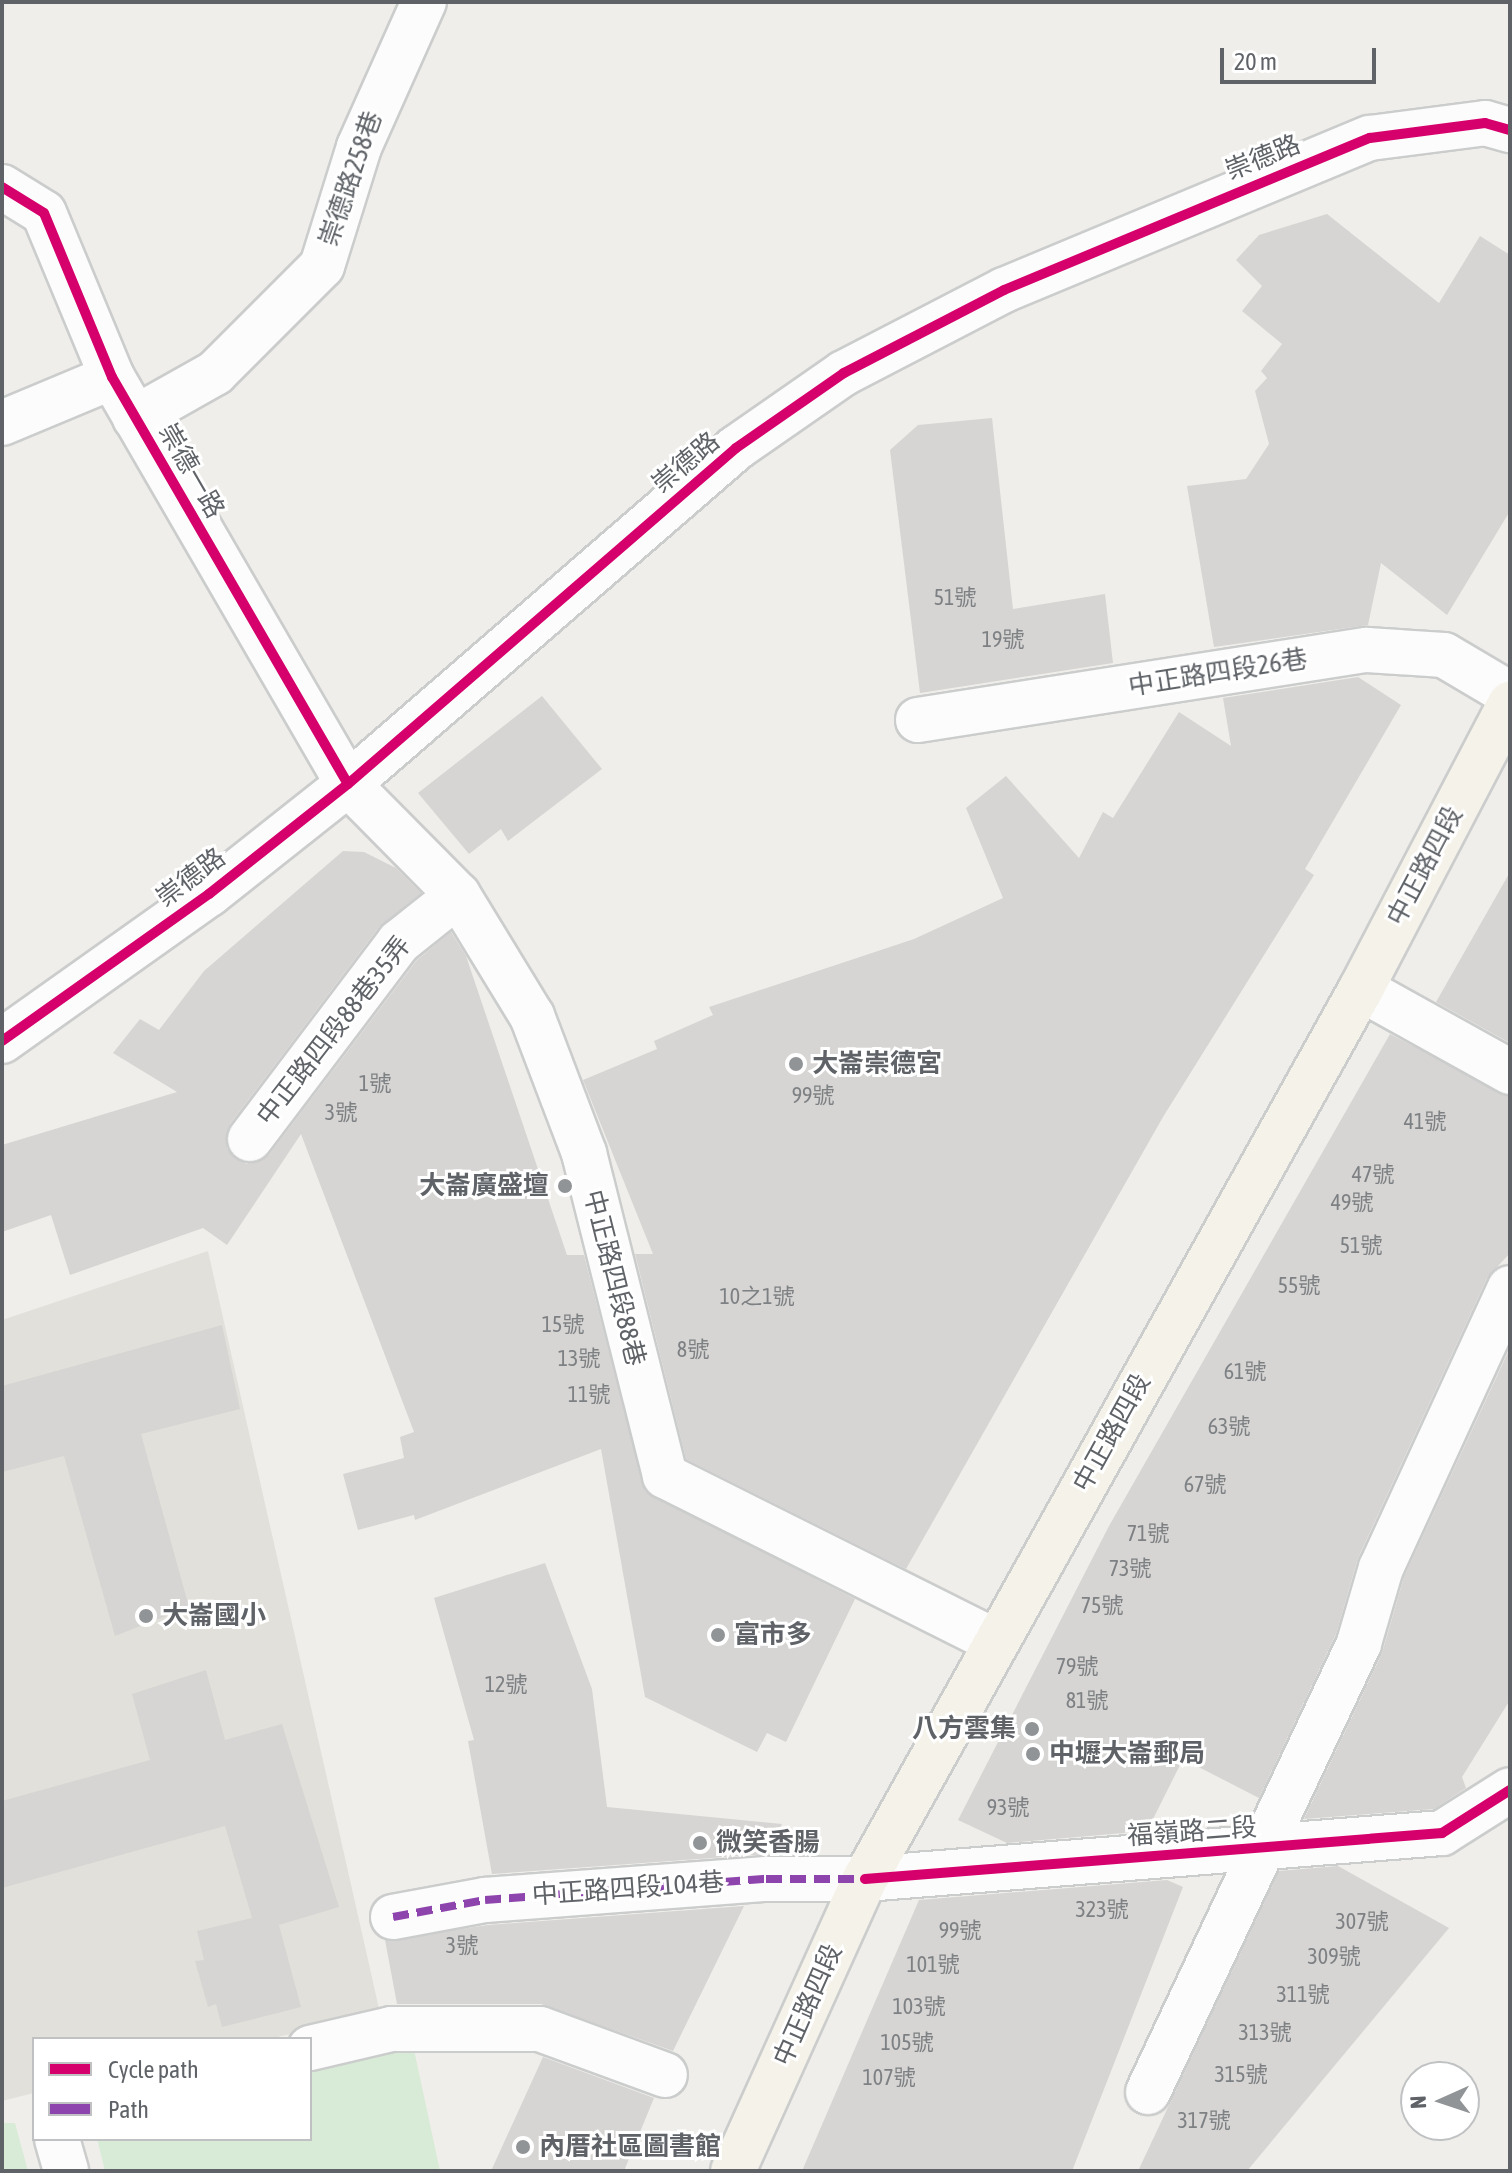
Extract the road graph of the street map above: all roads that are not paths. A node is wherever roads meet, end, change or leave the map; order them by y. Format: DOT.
graph roads {
  1 [pos="424,2"];
  2 [pos="1510,130"];
  3 [pos="2,187"];
  4 [pos="112,377"];
  5 [pos="135,418"];
  6 [pos="2,423"];
  7 [pos="1510,694"];
  8 [pos="1510,704"];
  9 [pos="918,720"];
  10 [pos="348,784"];
  11 [pos="458,895"];
  12 [pos="1361,989"];
  13 [pos="2,1041"];
  14 [pos="1510,1072"];
  15 [pos="250,1139"];
  16 [pos="1510,1288"];
  17 [pos="996,1642"];
  18 [pos="1510,1790"];
  19 [pos="1258,1849"];
  20 [pos="865,1879"];
  21 [pos="393,1917"];
  22 [pos="312,2048"];
  23 [pos="665,2075"];
  24 [pos="1148,2092"];
  25 [pos="58,2141"];
  26 [pos="66,2171"];
  27 [pos="733,2171"];
  1 -- 5 [label="street, 崇德路258巷"];
  2 -- 10 [label="street, 崇德路"];
  3 -- 4 [label="street, 崇德一路"];
  4 -- 5 [label="street, 崇德一路"];
  4 -- 6 [label="street"];
  5 -- 10 [label="street, 崇德一路"];
  7 -- 9 [label="street, 中正路四段26巷"];
  8 -- 12 [label="main road, 中正路四段"];
  10 -- 11 [label="street, 中正路四段88巷"];
  10 -- 13 [label="street, 崇德路"];
  11 -- 15 [label="street, 中正路四段88巷35弄"];
  11 -- 17 [label="street, 中正路四段88巷"];
  12 -- 14 [label="street"];
  12 -- 17 [label="main road, 中正路四段"];
  16 -- 19 [label="street"];
  17 -- 20 [label="main road, 中正路四段"];
  18 -- 19 [label="street, 福嶺路二段"];
  19 -- 20 [label="street, 福嶺路二段"];
  19 -- 24 [label="street"];
  20 -- 21 [label="street, 中正路四段104巷"];
  20 -- 27 [label="main road, 中正路四段"];
  22 -- 23 [label="street"];
  25 -- 26 [label="street"];
}
